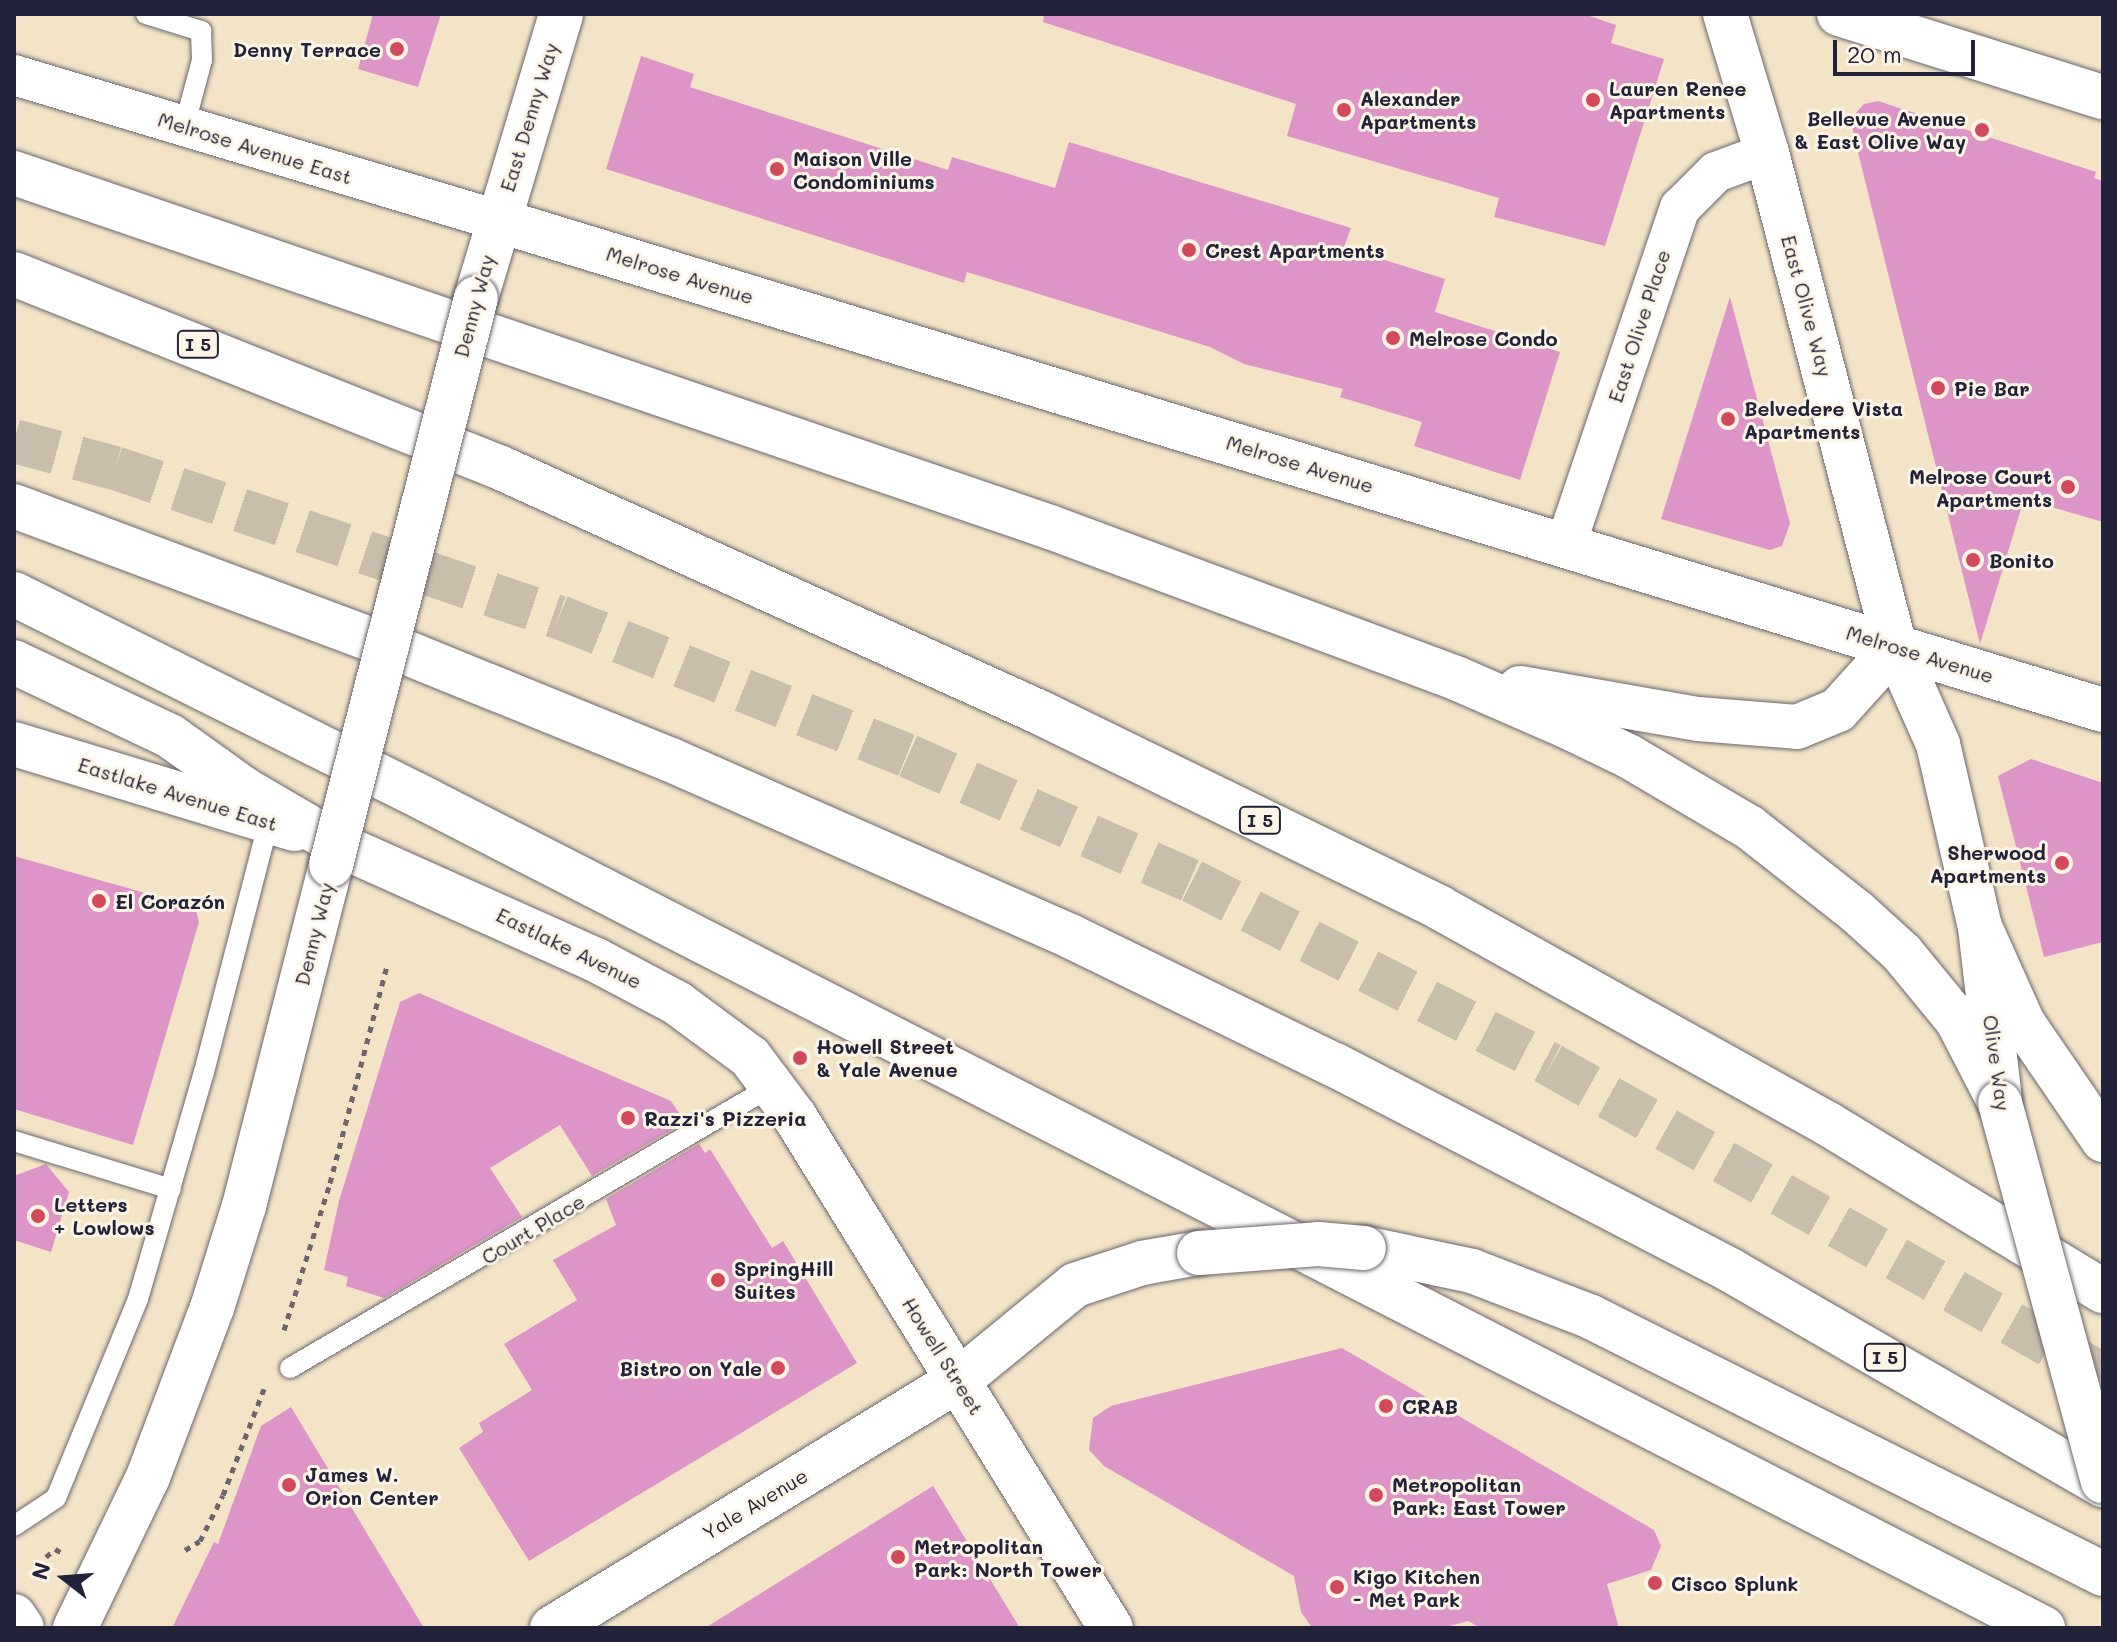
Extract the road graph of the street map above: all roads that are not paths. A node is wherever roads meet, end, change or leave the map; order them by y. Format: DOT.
graph roads {
  1 [pos="146,14"];
  2 [pos="561,14"];
  3 [pos="1725,14"];
  4 [pos="1839,14"];
  5 [pos="14,75"];
  6 [pos="2103,97"];
  7 [pos="184,127"];
  8 [pos="1767,153"];
  9 [pos="14,173"];
  10 [pos="497,220"];
  11 [pos="14,274"];
  12 [pos="14,506"];
  13 [pos="1566,544"];
  14 [pos="14,594"];
  15 [pos="1895,647"];
  16 [pos="14,662"];
  17 [pos="1456,678"];
  18 [pos="2103,710"];
  19 [pos="14,744"];
  20 [pos="269,820"];
  21 [pos="341,846"];
  22 [pos="1980,927"];
  23 [pos="774,1085"];
  24 [pos="2000,1103"];
  25 [pos="2103,1140"];
  26 [pos="14,1141"];
  27 [pos="171,1189"];
  28 [pos="2103,1291"];
  29 [pos="290,1368"];
  30 [pos="959,1380"];
  31 [pos="2103,1483"];
  32 [pos="14,1526"];
  33 [pos="2103,1574"];
  34 [pos="14,1616"];
  35 [pos="22,1628"];
  36 [pos="75,1628"];
  37 [pos="552,1628"];
  38 [pos="1111,1628"];
  39 [pos="2043,1628"];
  1 -- 7 [label="lane"];
  2 -- 10 [label="main road, East Denny Way"];
  3 -- 8 [label="main road, East Olive Way"];
  4 -- 6 [label="main road"];
  5 -- 7 [label="street, Melrose Avenue East"];
  7 -- 10 [label="street, Melrose Avenue East"];
  8 -- 13 [label="street, East Olive Place"];
  8 -- 15 [label="main road, East Olive Way"];
  9 -- 17 [label="main road"];
  10 -- 13 [label="main road, Melrose Avenue"];
  10 -- 36 [label="main road, Denny Way, bridge"];
  11 -- 28 [label="main road, I 5"];
  12 -- 31 [label="main road, I 5"];
  13 -- 15 [label="main road, Melrose Avenue"];
  14 -- 39 [label="main road"];
  15 -- 17 [label="main road"];
  15 -- 18 [label="main road, Melrose Avenue"];
  15 -- 22 [label="main road, Olive Way"];
  16 -- 21 [label="main road"];
  17 -- 24 [label="main road"];
  19 -- 20 [label="main road, Eastlake Avenue East"];
  20 -- 21 [label="main road, Eastlake Avenue East"];
  20 -- 27 [label="lane"];
  21 -- 23 [label="main road, Eastlake Avenue"];
  22 -- 24 [label="main road, Olive Way"];
  22 -- 25 [label="main road"];
  23 -- 29 [label="lane, Court Place"];
  23 -- 30 [label="main road, Howell Street"];
  24 -- 31 [label="main road, Olive Way, bridge"];
  26 -- 27 [label="lane"];
  27 -- 32 [label="lane"];
  30 -- 33 [label="main road, Yale Avenue, bridge"];
  30 -- 37 [label="main road, Yale Avenue"];
  30 -- 38 [label="main road, Howell Street"];
  34 -- 35 [label="main road"];
}
